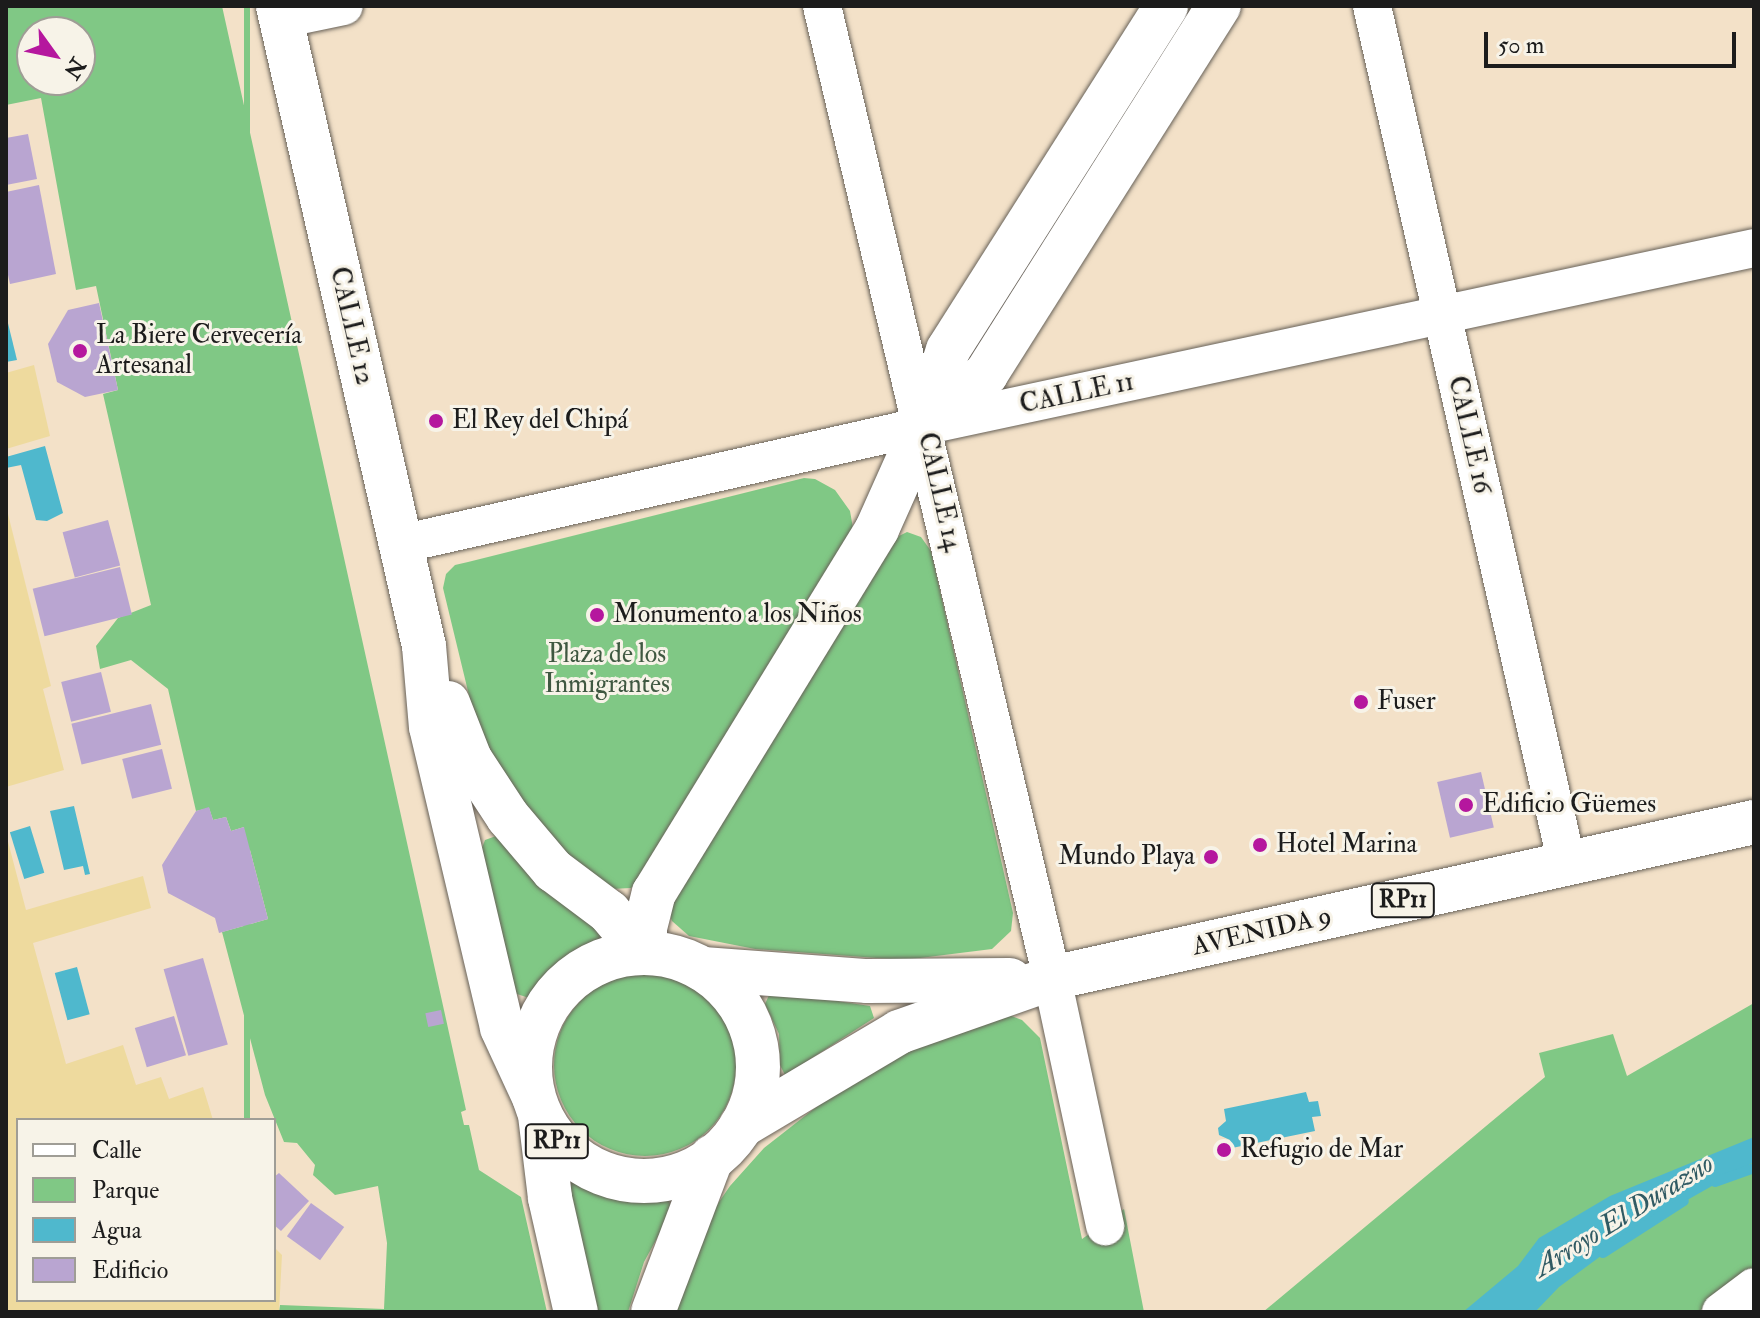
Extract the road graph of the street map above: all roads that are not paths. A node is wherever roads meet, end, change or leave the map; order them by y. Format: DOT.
graph roads {
  1 [pos="344,6"];
  2 [pos="822,6"];
  3 [pos="1166,6"];
  4 [pos="1219,6"];
  5 [pos="1372,6"];
  6 [pos="280,12"];
  7 [pos="1754,248"];
  8 [pos="1442,317"];
  9 [pos="923,426"];
  10 [pos="401,544"];
  11 [pos="424,646"];
  12 [pos="1754,822"];
  13 [pos="1567,864"];
  14 [pos="640,953"];
  15 [pos="703,969"];
  16 [pos="1052,978"];
  17 [pos="536,1104"];
  18 [pos="726,1141"];
  19 [pos="1105,1226"];
  20 [pos="1754,1287"];
  21 [pos="576,1312"];
  22 [pos="653,1312"];
  23 [pos="1721,1312"];
  1 -- 6 [label="street"];
  2 -- 9 [label="street, CALLE 14"];
  3 -- 9 [label="main road"];
  4 -- 9 [label="main road"];
  5 -- 8 [label="street, CALLE 16"];
  6 -- 10 [label="main road, CALLE 12"];
  7 -- 8 [label="street, CALLE 11"];
  8 -- 9 [label="street, CALLE 11"];
  8 -- 13 [label="street, CALLE 16"];
  9 -- 10 [label="street, CALLE 11"];
  9 -- 14 [label="main road"];
  9 -- 16 [label="street, CALLE 14"];
  10 -- 11 [label="main road, CALLE 12"];
  11 -- 14 [label="main road"];
  11 -- 17 [label="main road"];
  12 -- 13 [label="main road, AVENIDA 9 / RP11"];
  13 -- 16 [label="main road, AVENIDA 9 / RP11"];
  14 -- 15 [label="main road, RP11"];
  14 -- 17 [label="main road, RP11"];
  15 -- 16 [label="main road, AVENIDA 9 / RP11"];
  15 -- 18 [label="main road, RP11"];
  16 -- 18 [label="main road, AVENIDA 9 / RP11"];
  16 -- 19 [label="street, CALLE 14"];
  17 -- 18 [label="main road, RP11"];
  17 -- 21 [label="main road, RP11"];
  18 -- 22 [label="main road, RP11"];
  20 -- 23 [label="street"];
}
